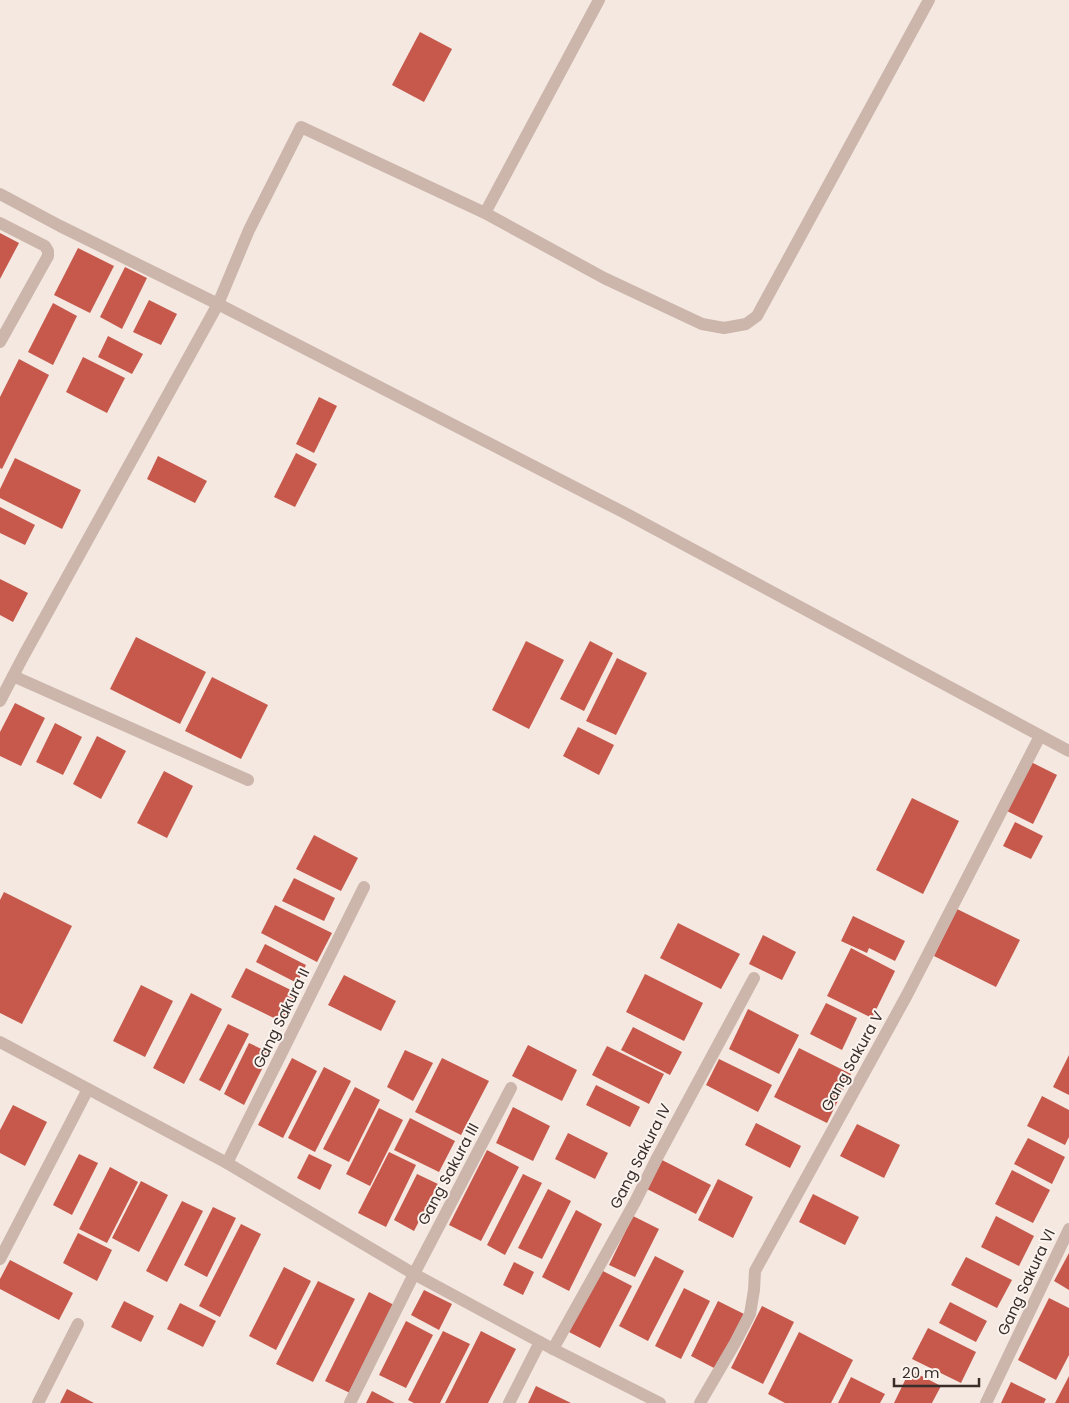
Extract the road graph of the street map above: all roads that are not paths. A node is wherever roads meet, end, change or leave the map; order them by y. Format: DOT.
graph roads {
  1 [pos="599,0"];
  2 [pos="929,0"];
  3 [pos="0,194"];
  4 [pos="485,213"];
  5 [pos="0,223"];
  6 [pos="218,304"];
  7 [pos="0,342"];
  8 [pos="13,676"];
  9 [pos="0,701"];
  10 [pos="1040,736"];
  11 [pos="1069,751"];
  12 [pos="248,780"];
  13 [pos="364,887"];
  14 [pos="754,978"];
  15 [pos="0,1042"];
  16 [pos="511,1088"];
  17 [pos="88,1089"];
  18 [pos="227,1163"];
  19 [pos="1069,1229"];
  20 [pos="0,1259"];
  21 [pos="414,1274"];
  22 [pos="78,1324"];
  23 [pos="540,1342"];
  24 [pos="553,1349"];
  25 [pos="38,1403"];
  26 [pos="350,1403"];
  27 [pos="509,1403"];
  28 [pos="660,1403"];
  29 [pos="700,1403"];
  30 [pos="986,1403"];
  1 -- 4 [label="street"];
  2 -- 4 [label="street"];
  3 -- 6 [label="street"];
  4 -- 6 [label="street"];
  5 -- 7 [label="street"];
  6 -- 8 [label="street"];
  6 -- 10 [label="street"];
  8 -- 9 [label="street"];
  8 -- 12 [label="street"];
  10 -- 11 [label="street"];
  10 -- 29 [label="street, Gang Sakura V"];
  13 -- 18 [label="street, Gang Sakura II"];
  14 -- 24 [label="street, Gang Sakura IV"];
  15 -- 17 [label="street"];
  16 -- 21 [label="street, Gang Sakura III"];
  17 -- 18 [label="street"];
  17 -- 20 [label="street"];
  18 -- 21 [label="street"];
  19 -- 30 [label="street, Gang Sakura VI"];
  21 -- 23 [label="street"];
  21 -- 26 [label="street, Gang Sakura III"];
  22 -- 25 [label="street"];
  23 -- 24 [label="street"];
  23 -- 27 [label="street"];
  24 -- 28 [label="street"];
}
